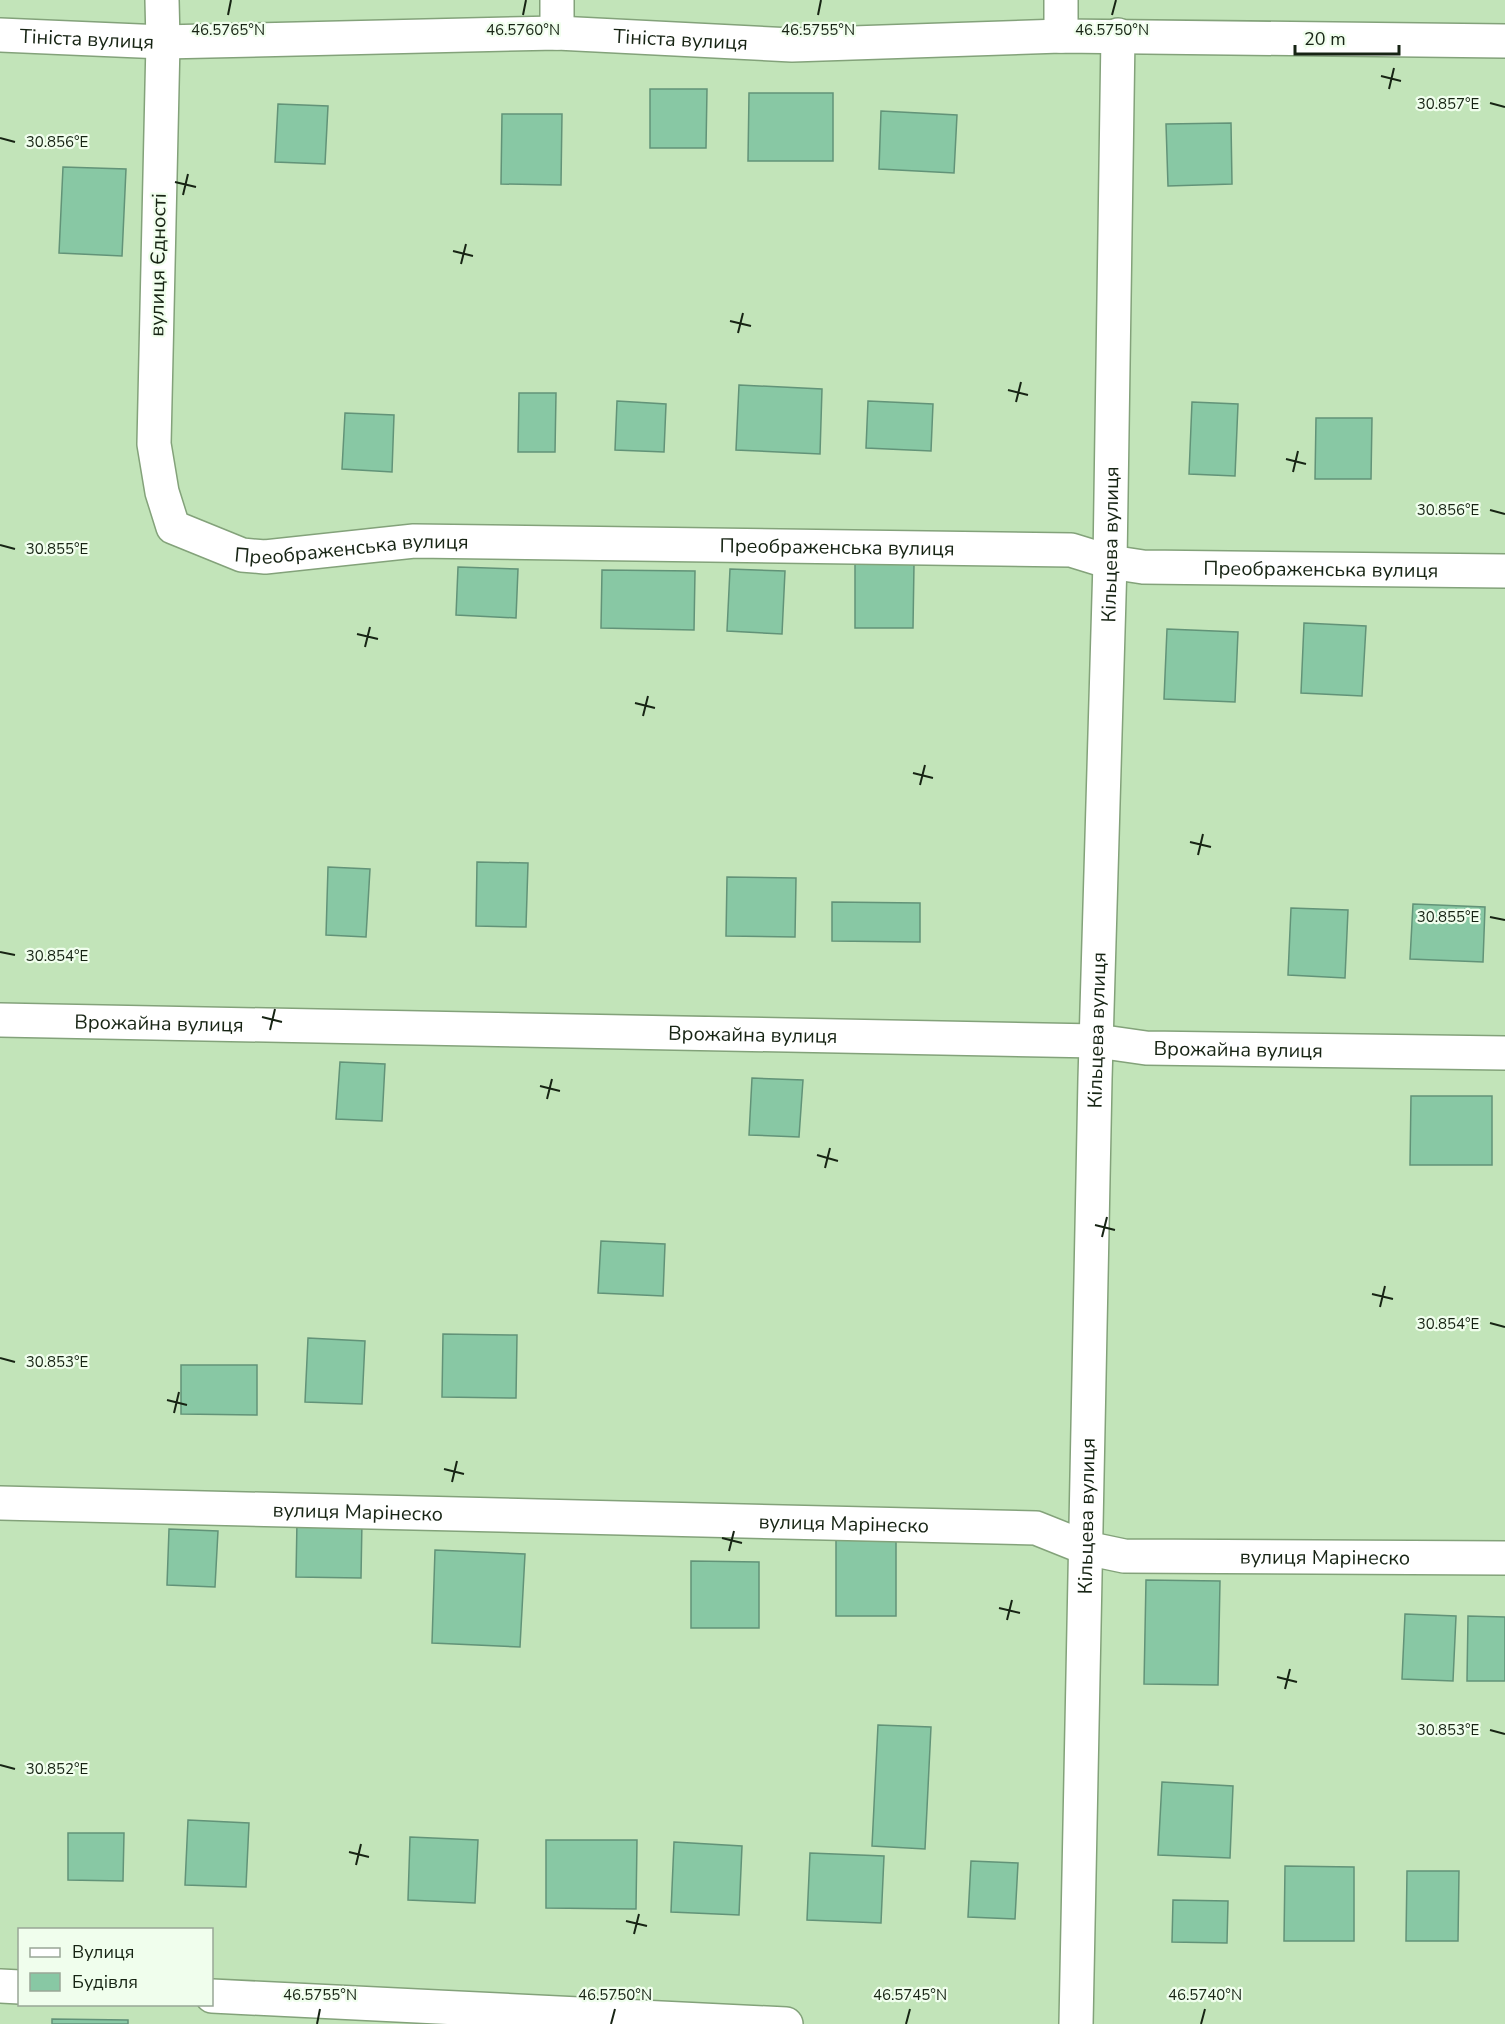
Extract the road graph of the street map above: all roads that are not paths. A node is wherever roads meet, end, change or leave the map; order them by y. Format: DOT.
graph roads {
  1 [pos="162,0"];
  2 [pos="557,0"];
  3 [pos="1061,0"];
  4 [pos="556,33"];
  5 [pos="0,35"];
  6 [pos="1118,35"];
  7 [pos="1061,36"];
  8 [pos="1505,41"];
  9 [pos="163,42"];
  10 [pos="173,527"];
  11 [pos="1110,562"];
  12 [pos="1505,570"];
  13 [pos="0,1020"];
  14 [pos="1097,1041"];
  15 [pos="1505,1053"];
  16 [pos="0,1503"];
  17 [pos="1086,1548"];
  18 [pos="1505,1558"];
  19 [pos="0,1986"];
  20 [pos="18,1987"];
  21 [pos="213,1996"];
  22 [pos="786,2024"];
  23 [pos="1076,2024"];
  1 -- 9 [label="street, вулиця Єдності"];
  2 -- 4 [label="street"];
  3 -- 7 [label="street"];
  4 -- 7 [label="street, Тініста вулиця"];
  4 -- 9 [label="street, Тініста вулиця"];
  5 -- 9 [label="street, Тініста вулиця"];
  6 -- 7 [label="street, Тініста вулиця"];
  6 -- 8 [label="street, Тініста вулиця"];
  6 -- 11 [label="street, Кільцева вулиця"];
  9 -- 10 [label="street, вулиця Єдності"];
  10 -- 11 [label="street, Преображенська вулиця"];
  11 -- 12 [label="street, Преображенська вулиця"];
  11 -- 14 [label="street, Кільцева вулиця"];
  13 -- 14 [label="street, Врожайна вулиця"];
  14 -- 15 [label="street, Врожайна вулиця"];
  14 -- 17 [label="street, Кільцева вулиця"];
  16 -- 17 [label="street, вулиця Марінеско"];
  17 -- 18 [label="street, вулиця Марінеско"];
  17 -- 23 [label="street, Кільцева вулиця"];
  19 -- 20 [label="street"];
  21 -- 22 [label="street"];
}
